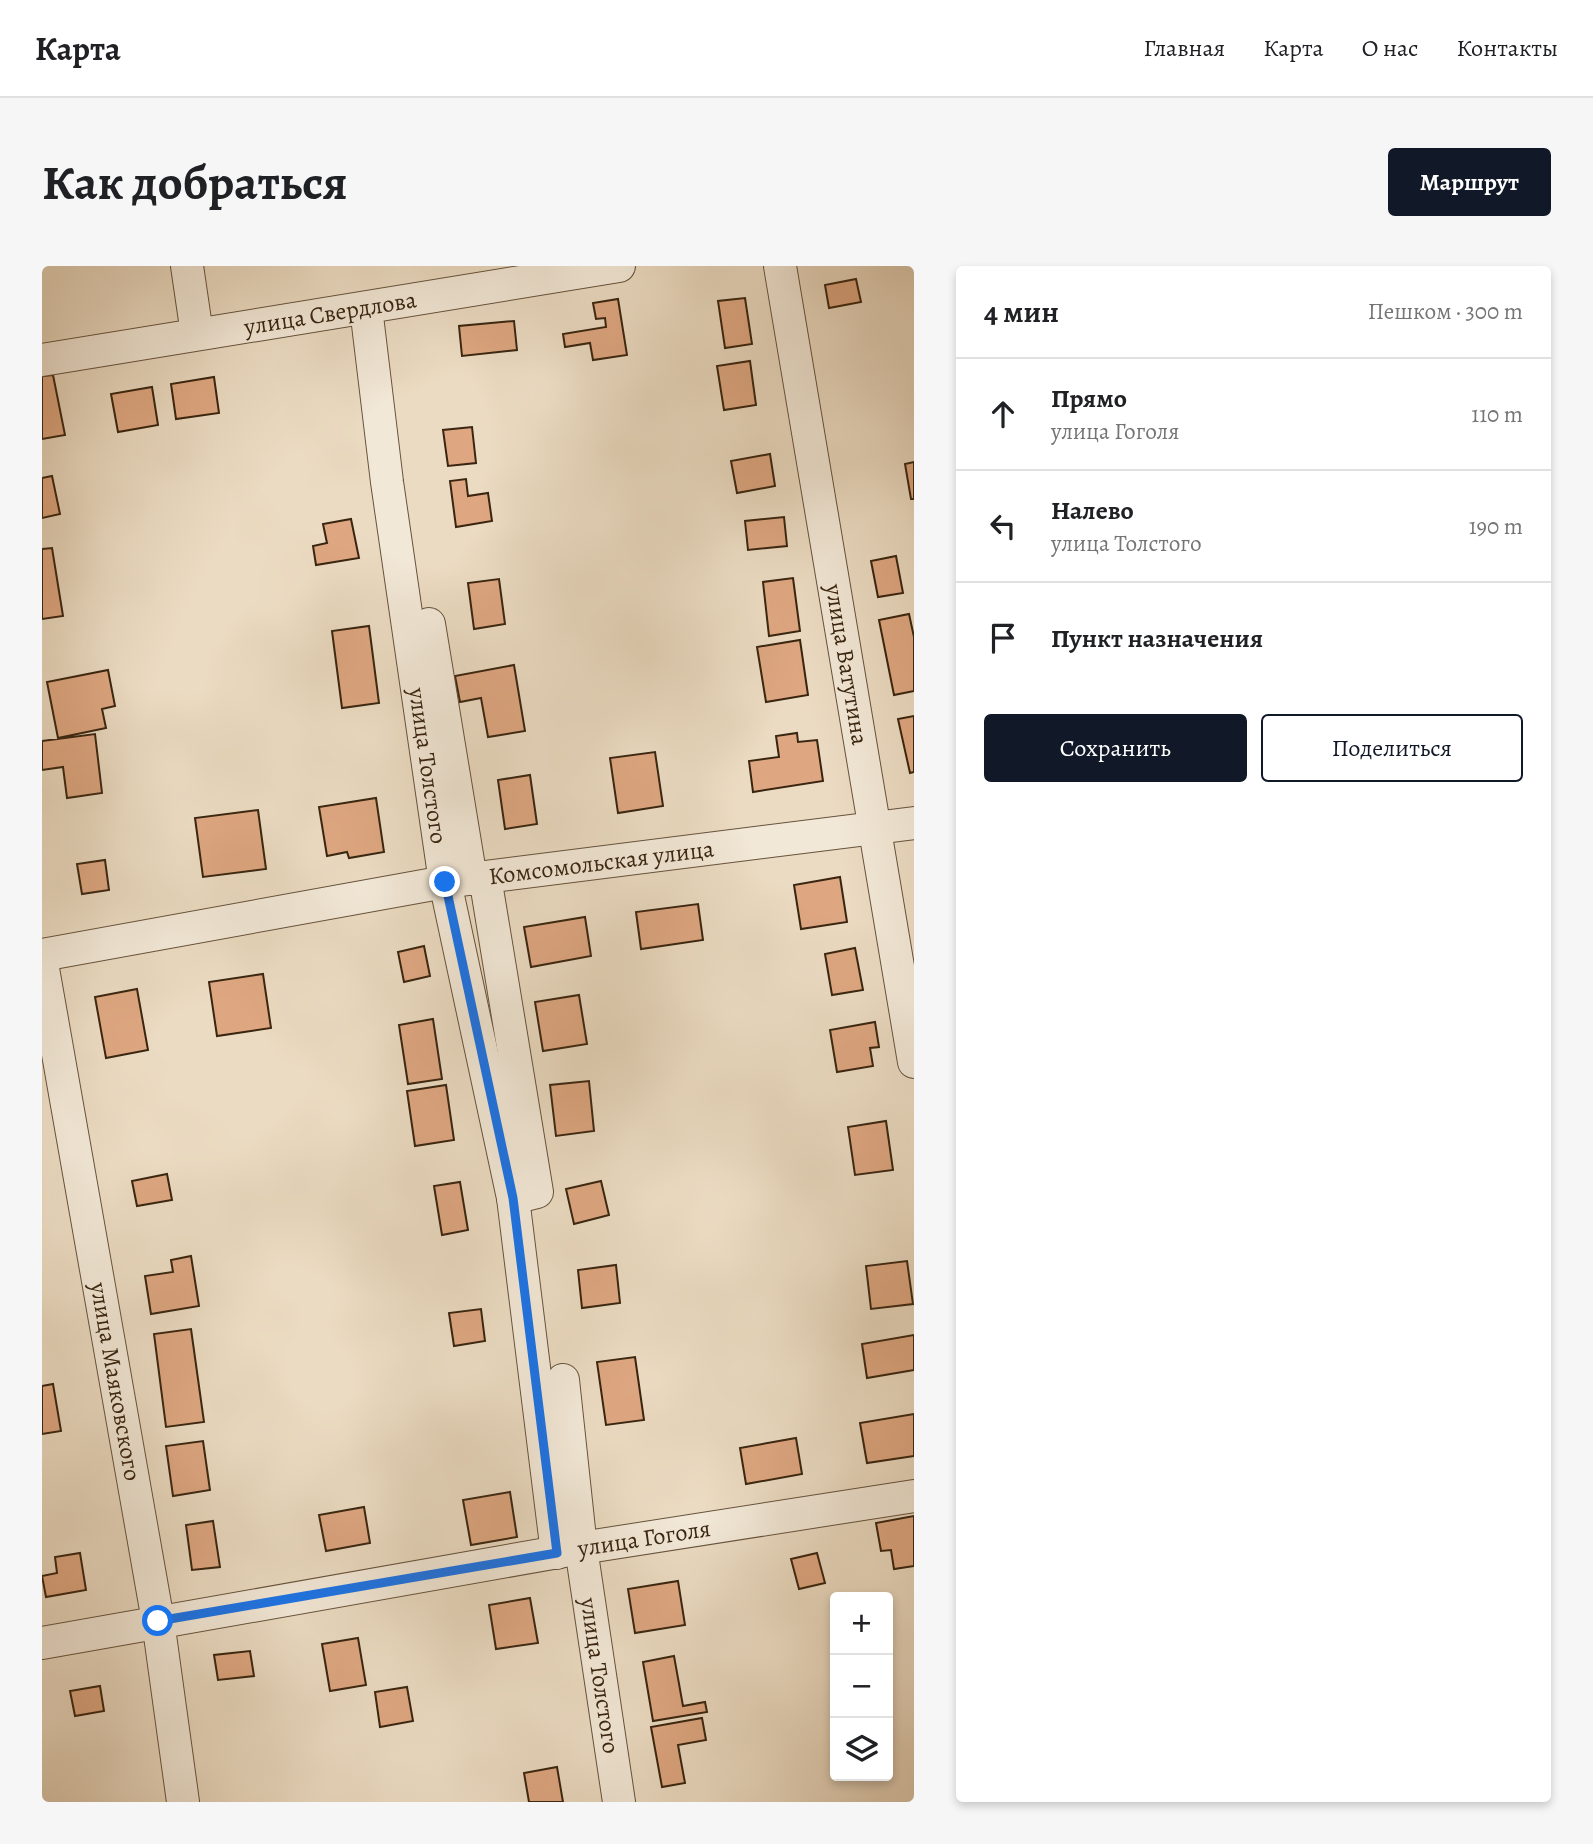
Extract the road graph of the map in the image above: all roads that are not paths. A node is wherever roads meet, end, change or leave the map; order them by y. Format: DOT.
graph roads {
  1 [pos="187,266"];
  2 [pos="619,266"];
  3 [pos="780,266"];
  4 [pos="366,308"];
  5 [pos="197,334"];
  6 [pos="42,360"];
  7 [pos="914,823"];
  8 [pos="874,829"];
  9 [pos="467,879"];
  10 [pos="42,955"];
  11 [pos="42,963"];
  12 [pos="914,1062"];
  13 [pos="564,1380"];
  14 [pos="914,1496"];
  15 [pos="569,1551"];
  16 [pos="158,1621"];
  17 [pos="42,1643"];
  18 [pos="183,1802"];
  19 [pos="619,1802"];
  1 -- 5 [label="street"];
  2 -- 4 [label="street, улица Свердлова"];
  3 -- 8 [label="street, улица Ватутина"];
  4 -- 5 [label="street, улица Свердлова"];
  4 -- 9 [label="street, улица Толстого"];
  5 -- 6 [label="street, улица Свердлова"];
  7 -- 8 [label="street, Комсомольская улица"];
  8 -- 9 [label="street, Комсомольская улица"];
  8 -- 12 [label="street, улица Ватутина"];
  9 -- 10 [label="street, Комсомольская улица"];
  9 -- 15 [label="street, улица Толстого"];
  11 -- 16 [label="street, улица Маяковского"];
  13 -- 15 [label="street"];
  14 -- 15 [label="street, улица Гоголя"];
  15 -- 16 [label="street, улица Гоголя"];
  15 -- 19 [label="street, улица Толстого"];
  16 -- 17 [label="street, улица Гоголя"];
  16 -- 18 [label="street, улица Маяковского"];
}
